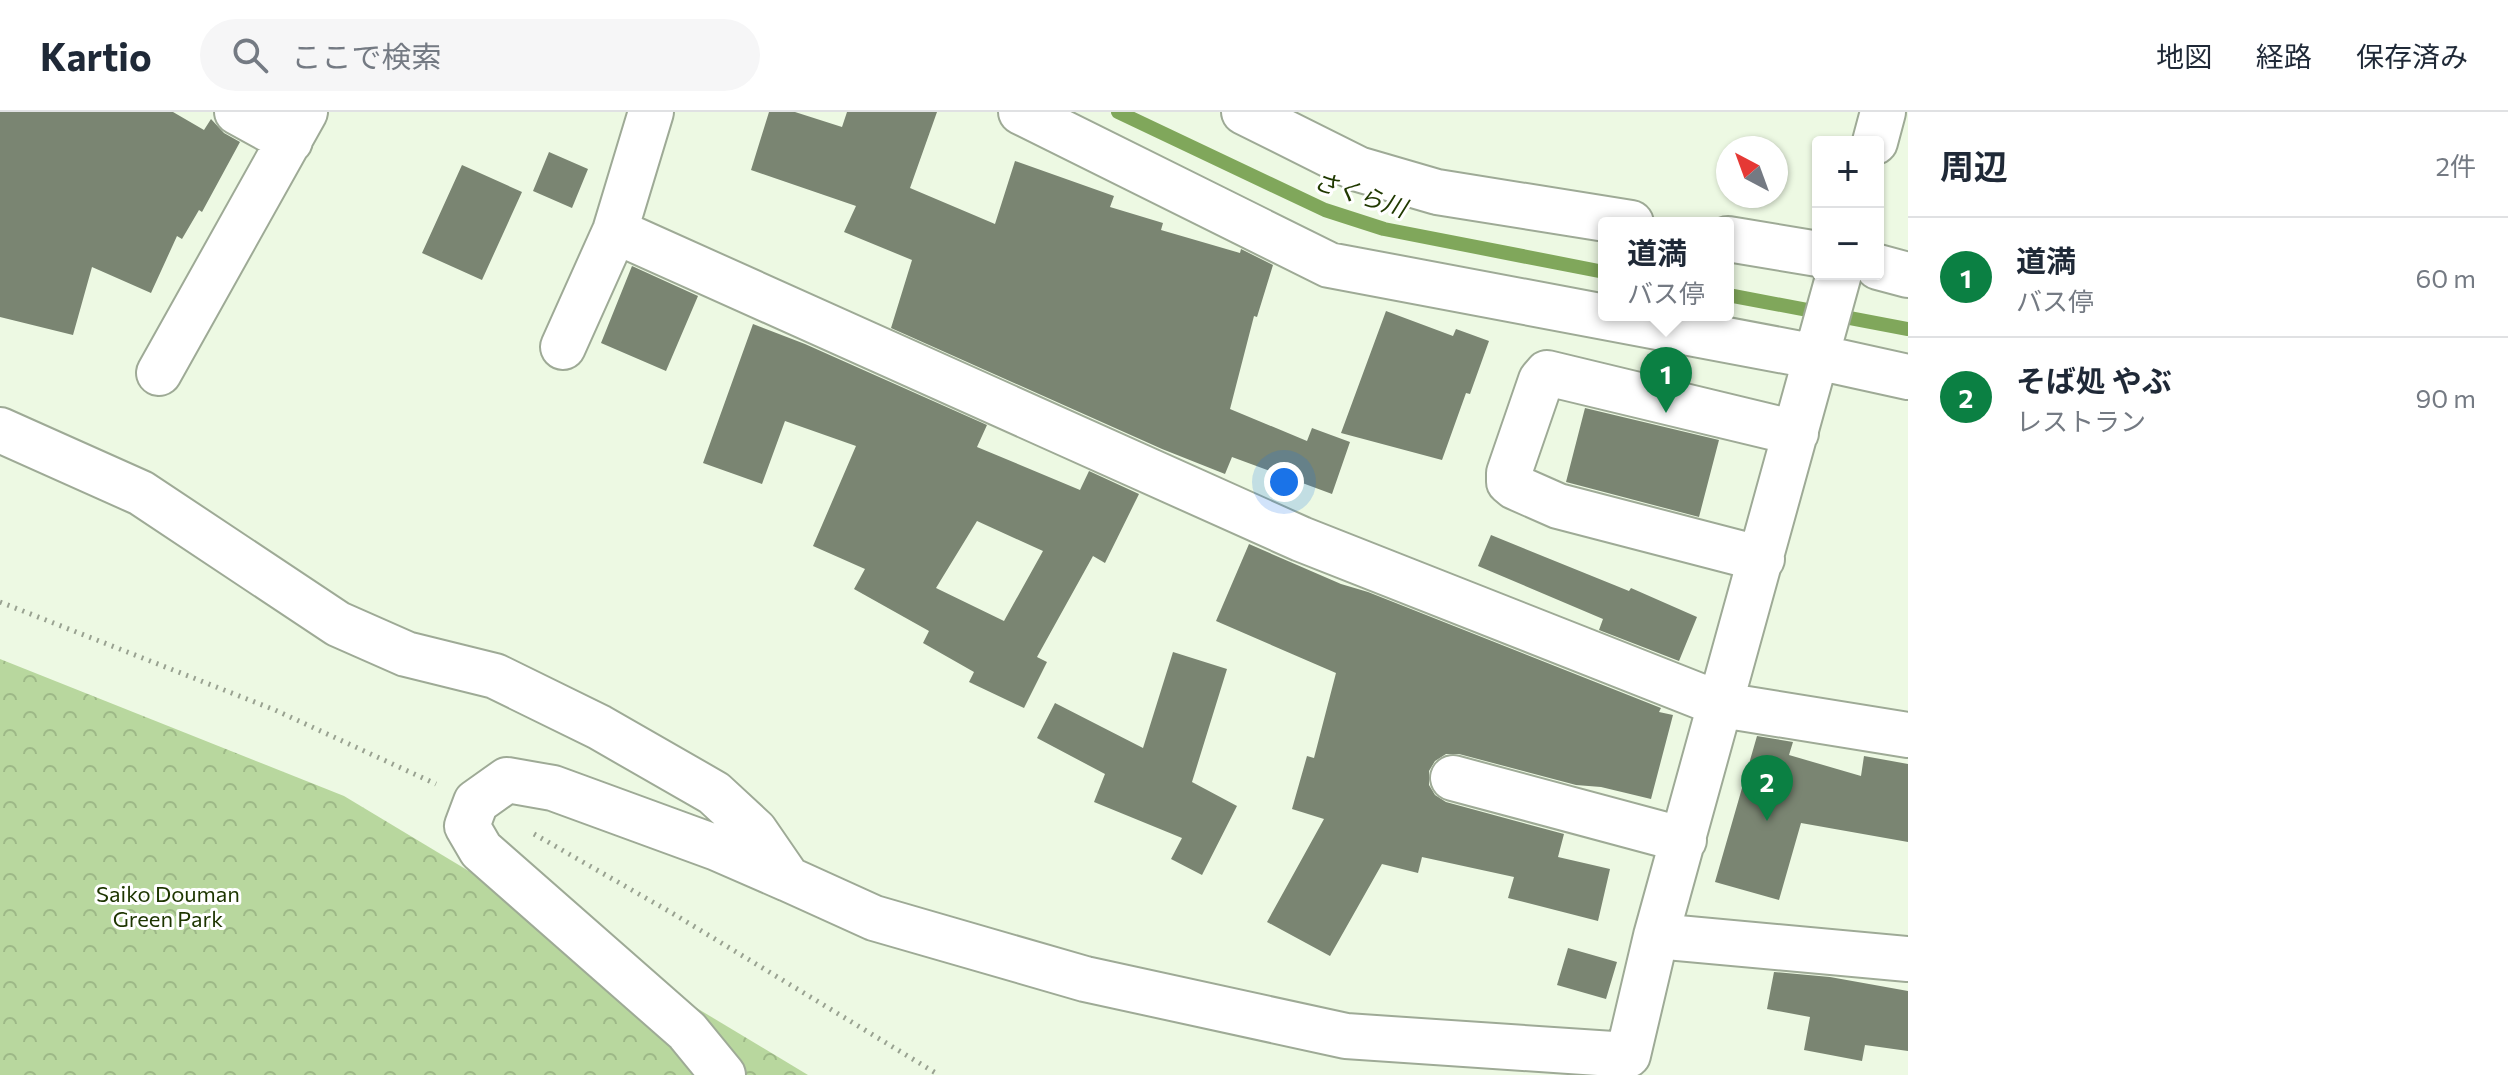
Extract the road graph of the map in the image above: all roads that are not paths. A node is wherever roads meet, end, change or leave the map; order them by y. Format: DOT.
graph roads {
  1 [pos="237,112"];
  2 [pos="651,112"];
  3 [pos="1021,112"];
  4 [pos="1244,112"];
  5 [pos="1883,112"];
  6 [pos="298,126"];
  7 [pos="1877,136"];
  8 [pos="1598,218"];
  9 [pos="615,231"];
  10 [pos="1734,241"];
  11 [pos="1812,266"];
  12 [pos="1884,269"];
  13 [pos="1908,275"];
  14 [pos="1829,280"];
  15 [pos="1598,313"];
  16 [pos="1644,321"];
  17 [pos="563,347"];
  18 [pos="1819,352"];
  19 [pos="159,373"];
  20 [pos="1908,377"];
  21 [pos="0,430"];
  22 [pos="1796,433"];
  23 [pos="1762,559"];
  24 [pos="1722,705"];
  25 [pos="1908,735"];
  26 [pos="1453,778"];
  27 [pos="1684,840"];
  28 [pos="788,879"];
  29 [pos="1656,936"];
  30 [pos="1908,959"];
  31 [pos="723,1075"];
  1 -- 6 [label="street"];
  2 -- 9 [label="street"];
  3 -- 15 [label="street"];
  4 -- 8 [label="street"];
  5 -- 7 [label="street"];
  6 -- 19 [label="street"];
  9 -- 17 [label="street"];
  9 -- 24 [label="street"];
  10 -- 11 [label="street"];
  12 -- 13 [label="street"];
  14 -- 18 [label="street"];
  16 -- 18 [label="street"];
  18 -- 20 [label="street"];
  18 -- 22 [label="street"];
  21 -- 28 [label="street"];
  22 -- 23 [label="street"];
  22 -- 23 [label="street"];
  23 -- 24 [label="street"];
  24 -- 25 [label="street"];
  24 -- 27 [label="street"];
  26 -- 27 [label="street"];
  27 -- 29 [label="street"];
  28 -- 29 [label="street"];
  28 -- 31 [label="street"];
  29 -- 30 [label="street"];
}
